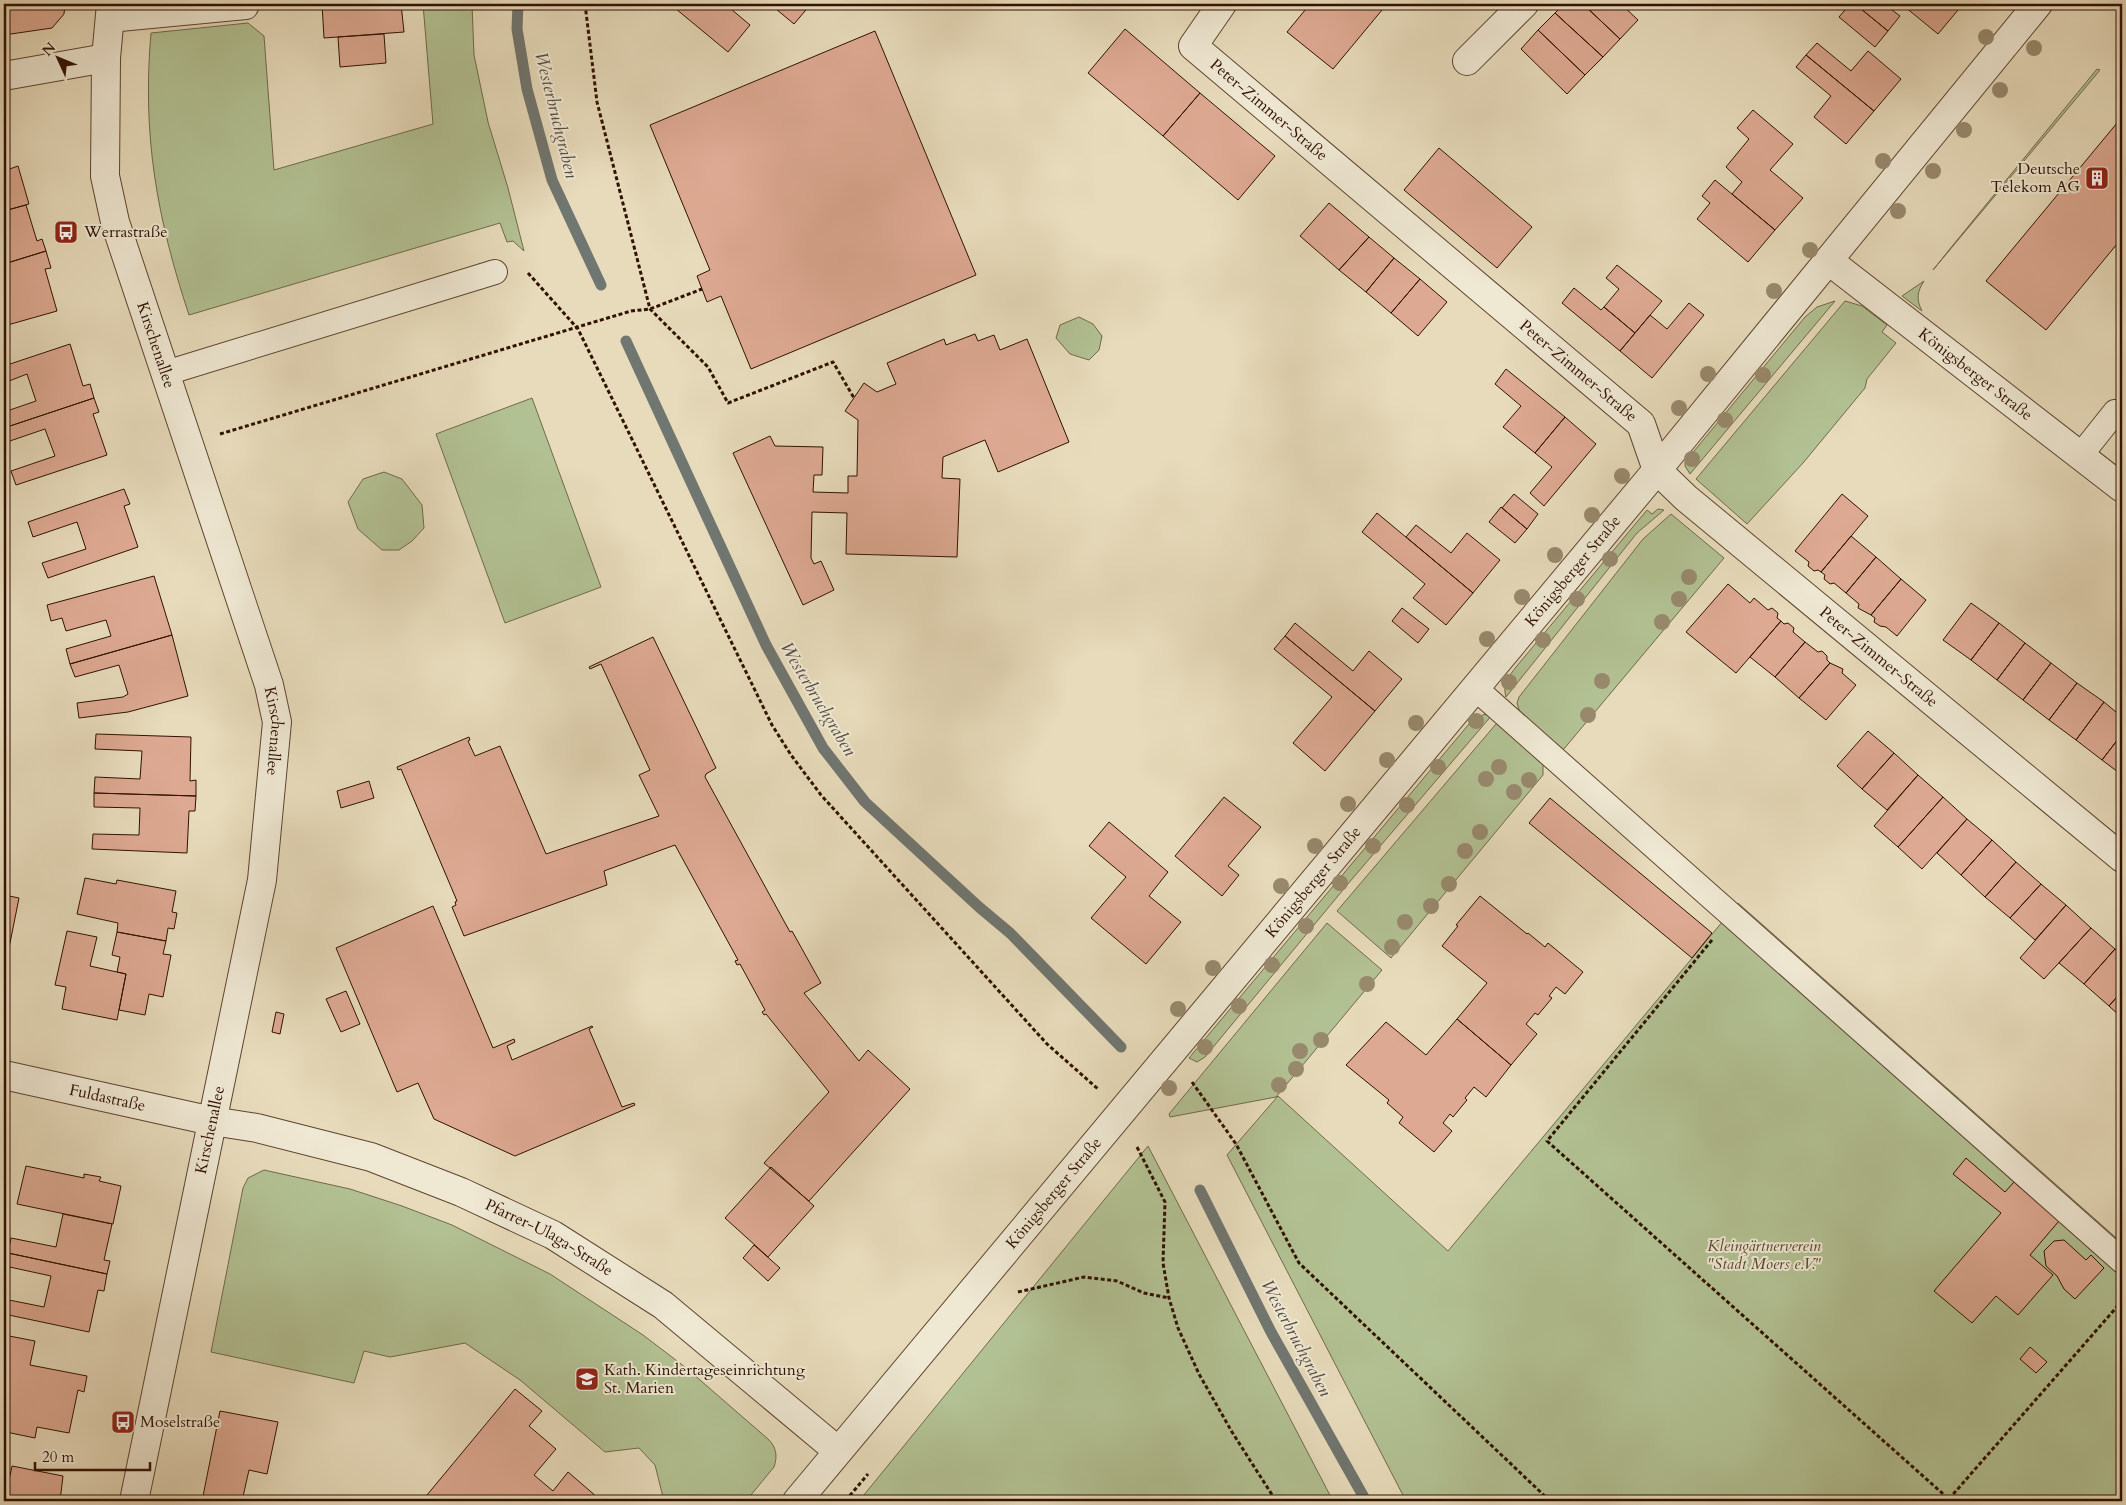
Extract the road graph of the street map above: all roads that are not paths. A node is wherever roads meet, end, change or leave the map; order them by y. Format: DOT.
graph roads {
  1 [pos="1222,4"];
  2 [pos="1524,4"];
  3 [pos="2038,4"];
  4 [pos="246,7"];
  5 [pos="110,12"];
  6 [pos="106,58"];
  7 [pos="1467,60"];
  8 [pos="4,76"];
  9 [pos="1829,261"];
  10 [pos="495,272"];
  11 [pos="166,373"];
  12 [pos="2115,412"];
  13 [pos="2080,456"];
  14 [pos="1657,470"];
  15 [pos="2122,488"];
  16 [pos="1475,688"];
  17 [pos="2122,858"];
  18 [pos="4,1075"];
  19 [pos="212,1121"];
  20 [pos="2122,1262"];
  21 [pos="838,1452"];
  22 [pos="134,1501"];
  23 [pos="797,1501"];
  1 -- 14 [label="street, Peter-Zimmer-Straße"];
  2 -- 7 [label="street"];
  3 -- 9 [label="street, Königsberger Straße"];
  4 -- 5 [label="lane"];
  5 -- 6 [label="street, Kirschenallee"];
  6 -- 8 [label="street"];
  6 -- 11 [label="street, Kirschenallee"];
  9 -- 13 [label="street, Königsberger Straße"];
  9 -- 14 [label="street, Königsberger Straße"];
  10 -- 11 [label="lane"];
  11 -- 19 [label="street, Kirschenallee"];
  12 -- 13 [label="lane"];
  13 -- 15 [label="street, Königsberger Straße"];
  14 -- 16 [label="street, Königsberger Straße"];
  14 -- 17 [label="street, Peter-Zimmer-Straße"];
  16 -- 20 [label="lane"];
  16 -- 21 [label="street, Königsberger Straße"];
  18 -- 19 [label="street, Fuldastraße"];
  19 -- 21 [label="street, Pfarrer-Ulaga-Straße"];
  19 -- 22 [label="street, Kirschenallee"];
  21 -- 23 [label="street, Königsberger Straße"];
}
